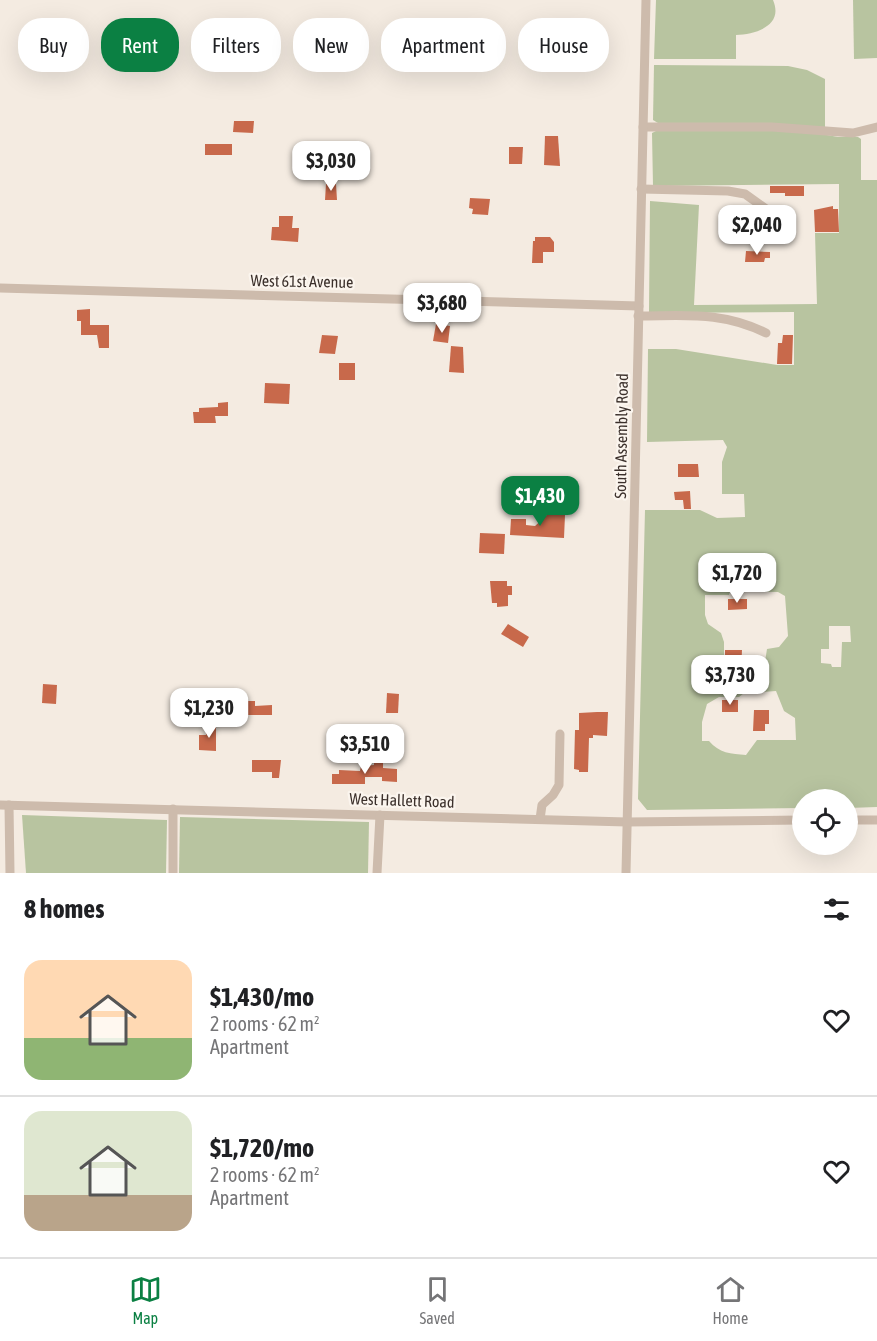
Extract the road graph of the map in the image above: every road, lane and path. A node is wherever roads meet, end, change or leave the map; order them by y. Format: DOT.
graph roads {
  1 [pos="646,0"];
  2 [pos="643,127"];
  3 [pos="877,127"];
  4 [pos="641,189"];
  5 [pos="773,214"];
  6 [pos="0,288"];
  7 [pos="638,311"];
  8 [pos="766,333"];
  9 [pos="560,734"];
  10 [pos="4,805"];
  11 [pos="173,809"];
  12 [pos="380,815"];
  13 [pos="540,819"];
  14 [pos="792,820"];
  15 [pos="858,820"];
  16 [pos="877,820"];
  17 [pos="627,822"];
  18 [pos="10,873"];
  19 [pos="173,873"];
  20 [pos="377,873"];
  21 [pos="626,873"];
  1 -- 2 [label="street, South Assembly Road"];
  2 -- 3 [label="street"];
  2 -- 4 [label="street, South Assembly Road"];
  4 -- 5 [label="street"];
  4 -- 7 [label="street, South Assembly Road"];
  6 -- 7 [label="street, West 61st Avenue"];
  7 -- 8 [label="street, West 61st Avenue"];
  7 -- 17 [label="street, South Assembly Road"];
  9 -- 13 [label="street"];
  10 -- 11 [label="street, West Hallett Road"];
  10 -- 18 [label="street"];
  11 -- 12 [label="street, West Hallett Road"];
  11 -- 19 [label="street"];
  12 -- 13 [label="street, West Hallett Road"];
  12 -- 20 [label="street"];
  13 -- 17 [label="street, West Hallett Road"];
  14 -- 17 [label="street, West Hallett Road"];
  15 -- 16 [label="street"];
  17 -- 21 [label="street, South Assembly Road"];
}
